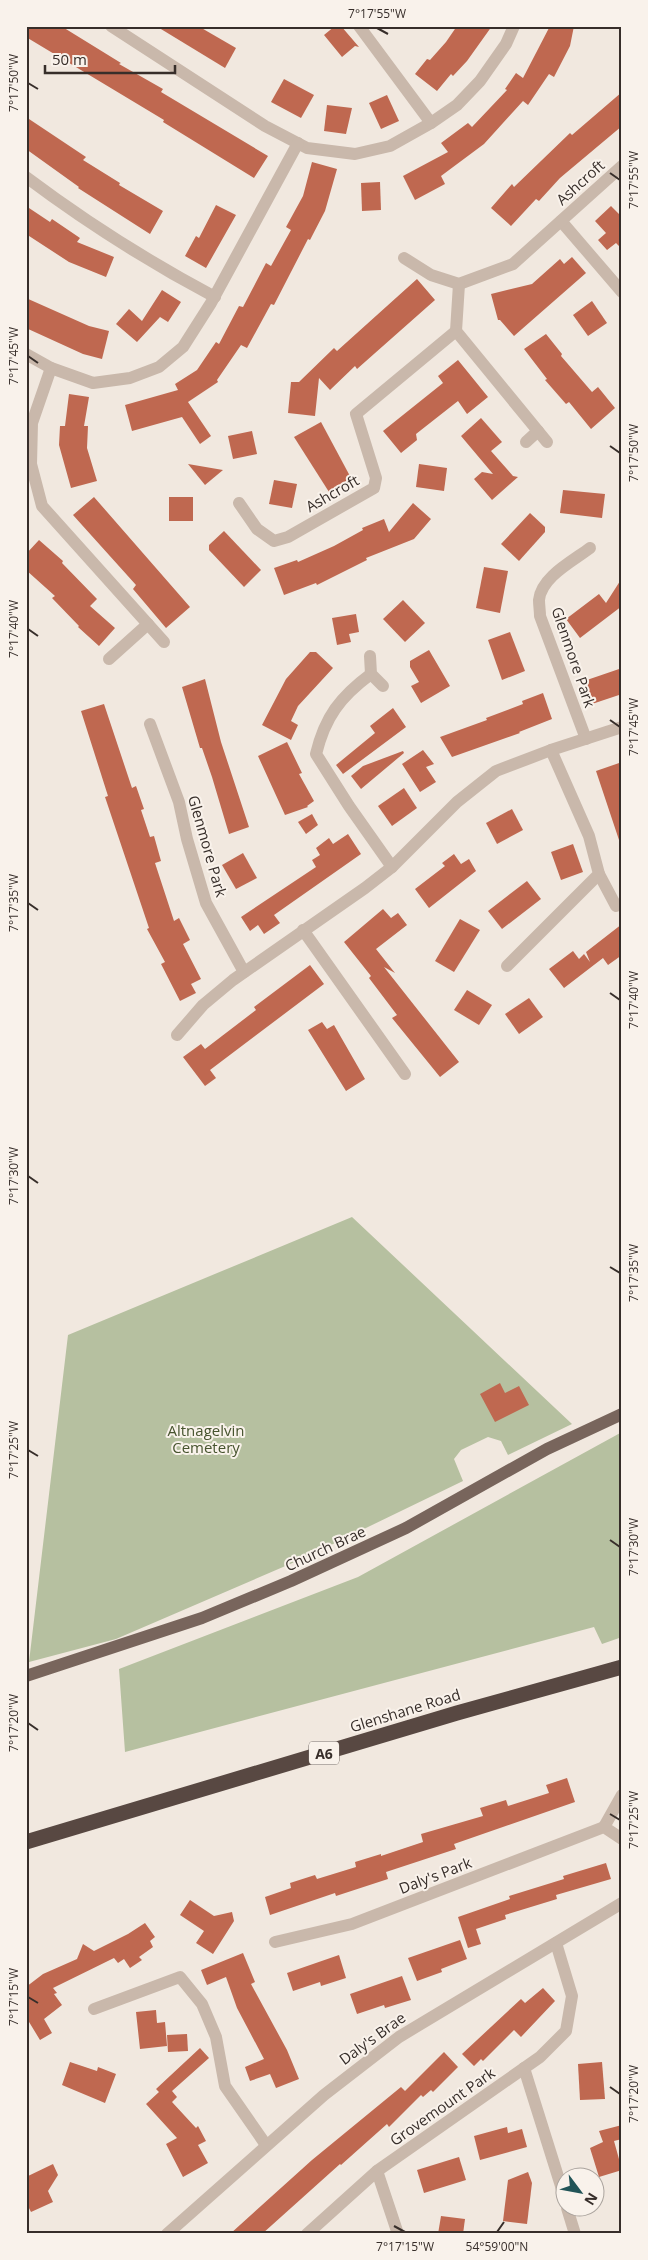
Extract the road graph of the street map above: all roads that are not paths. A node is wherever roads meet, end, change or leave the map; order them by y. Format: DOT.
graph roads {
  1 [pos="111,26"];
  2 [pos="359,26"];
  3 [pos="514,26"];
  4 [pos="431,123"];
  5 [pos="298,143"];
  6 [pos="622,166"];
  7 [pos="26,177"];
  8 [pos="561,221"];
  9 [pos="404,258"];
  10 [pos="459,284"];
  11 [pos="622,292"];
  12 [pos="215,297"];
  13 [pos="456,332"];
  14 [pos="26,354"];
  15 [pos="51,368"];
  16 [pos="538,431"];
  17 [pos="526,442"];
  18 [pos="547,442"];
  19 [pos="238,503"];
  20 [pos="590,548"];
  21 [pos="148,624"];
  22 [pos="164,642"];
  23 [pos="370,656"];
  24 [pos="109,659"];
  25 [pos="370,674"];
  26 [pos="383,686"];
  27 [pos="150,724"];
  28 [pos="622,727"];
  29 [pos="586,739"];
  30 [pos="551,750"];
  31 [pos="392,867"];
  32 [pos="599,874"];
  33 [pos="616,906"];
  34 [pos="303,930"];
  35 [pos="507,966"];
  36 [pos="244,972"];
  37 [pos="177,1035"];
  38 [pos="405,1074"];
  39 [pos="622,1414"];
  40 [pos="622,1667"];
  41 [pos="26,1676"];
  42 [pos="622,1795"];
  43 [pos="604,1827"];
  44 [pos="622,1840"];
  45 [pos="26,1842"];
  46 [pos="622,1903"];
  47 [pos="275,1942"];
  48 [pos="556,1944"];
  49 [pos="94,2009"];
  50 [pos="524,2068"];
  51 [pos="266,2145"];
  52 [pos="556,2170"];
  53 [pos="377,2171"];
  54 [pos="570,2218"];
  55 [pos="167,2234"];
  56 [pos="308,2234"];
  57 [pos="398,2234"];
  58 [pos="575,2234"];
  1 -- 5 [label="street"];
  2 -- 4 [label="street"];
  3 -- 4 [label="street"];
  4 -- 5 [label="street"];
  5 -- 12 [label="street"];
  6 -- 8 [label="street, Ashcroft"];
  7 -- 12 [label="street"];
  8 -- 10 [label="street, Ashcroft"];
  8 -- 11 [label="street, Ashcroft"];
  9 -- 10 [label="street"];
  10 -- 13 [label="street"];
  12 -- 15 [label="street"];
  13 -- 16 [label="street"];
  13 -- 19 [label="street, Ashcroft"];
  14 -- 15 [label="street"];
  15 -- 21 [label="street"];
  16 -- 17 [label="street"];
  16 -- 18 [label="street"];
  20 -- 29 [label="street, Glenmore Park"];
  21 -- 22 [label="street"];
  21 -- 24 [label="street"];
  23 -- 25 [label="street"];
  25 -- 26 [label="street"];
  25 -- 31 [label="street"];
  27 -- 36 [label="street, Glenmore Park"];
  28 -- 29 [label="street"];
  29 -- 30 [label="street"];
  30 -- 31 [label="street"];
  30 -- 32 [label="street"];
  31 -- 34 [label="street"];
  32 -- 33 [label="street"];
  32 -- 35 [label="street"];
  34 -- 36 [label="street"];
  34 -- 38 [label="street"];
  36 -- 37 [label="street"];
  39 -- 41 [label="main road, Church Brae"];
  40 -- 45 [label="highway, Glenshane Road / A6"];
  42 -- 43 [label="street"];
  43 -- 44 [label="street"];
  43 -- 47 [label="street, Daly's Park"];
  46 -- 48 [label="street, Daly's Brae"];
  48 -- 50 [label="street, Grovemount Park"];
  48 -- 51 [label="street, Daly's Brae"];
  49 -- 51 [label="street"];
  50 -- 52 [label="street"];
  50 -- 53 [label="street, Grovemount Park"];
  51 -- 55 [label="street, Daly's Brae"];
  53 -- 56 [label="street, Grovemount Park"];
  53 -- 57 [label="street"];
  54 -- 58 [label="street"];
}
